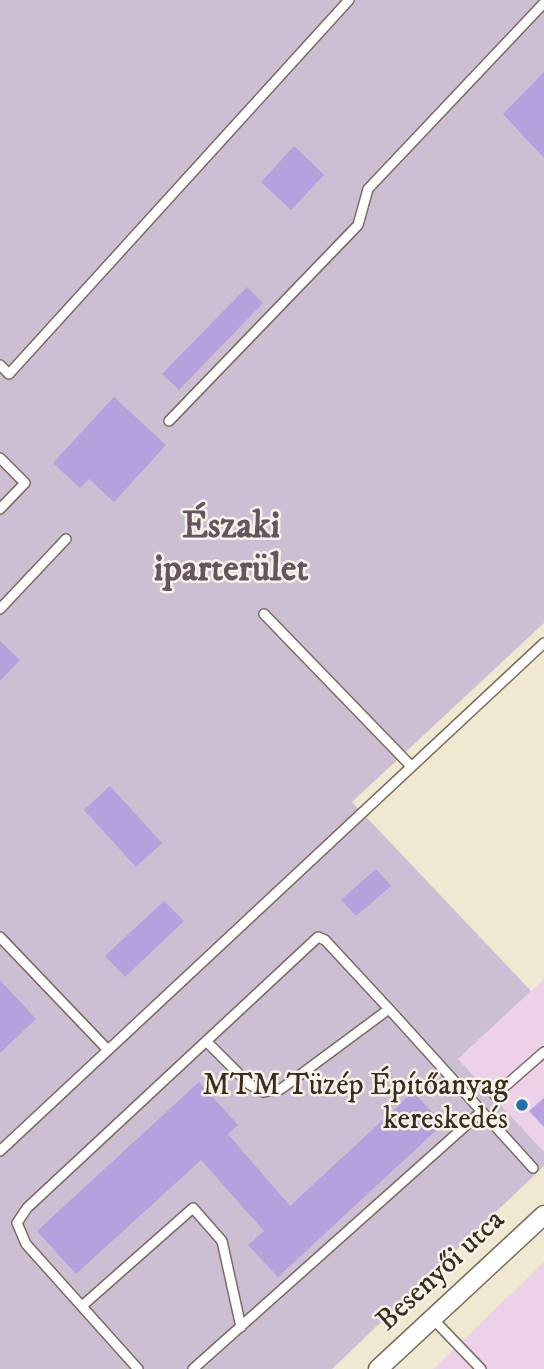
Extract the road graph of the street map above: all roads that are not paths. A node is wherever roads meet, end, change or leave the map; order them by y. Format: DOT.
graph roads {
  1 [pos="349,0"];
  2 [pos="544,3"];
  3 [pos="0,365"];
  4 [pos="169,421"];
  5 [pos="0,458"];
  6 [pos="0,509"];
  7 [pos="66,539"];
  8 [pos="0,609"];
  9 [pos="264,614"];
  10 [pos="544,643"];
  11 [pos="411,766"];
  12 [pos="0,937"];
  13 [pos="389,1009"];
  14 [pos="206,1041"];
  15 [pos="107,1049"];
  16 [pos="544,1052"];
  17 [pos="495,1095"];
  18 [pos="481,1112"];
  19 [pos="0,1151"];
  20 [pos="533,1168"];
  21 [pos="544,1215"];
  22 [pos="82,1306"];
  23 [pos="433,1319"];
  24 [pos="241,1327"];
  25 [pos="389,1365"];
  26 [pos="138,1369"];
  27 [pos="193,1369"];
  28 [pos="481,1369"];
  1 -- 3 [label="lane"];
  2 -- 4 [label="lane"];
  5 -- 6 [label="lane"];
  7 -- 8 [label="lane"];
  9 -- 11 [label="lane"];
  10 -- 11 [label="lane"];
  11 -- 15 [label="lane"];
  12 -- 15 [label="lane"];
  13 -- 14 [label="lane"];
  13 -- 14 [label="lane"];
  13 -- 18 [label="lane"];
  14 -- 22 [label="lane"];
  15 -- 19 [label="lane"];
  16 -- 17 [label="lane"];
  18 -- 20 [label="lane"];
  18 -- 24 [label="lane"];
  21 -- 23 [label="street, Besenyői utca"];
  22 -- 24 [label="lane"];
  22 -- 26 [label="lane"];
  23 -- 25 [label="street, Besenyői utca"];
  23 -- 28 [label="lane"];
  24 -- 27 [label="lane"];
}
